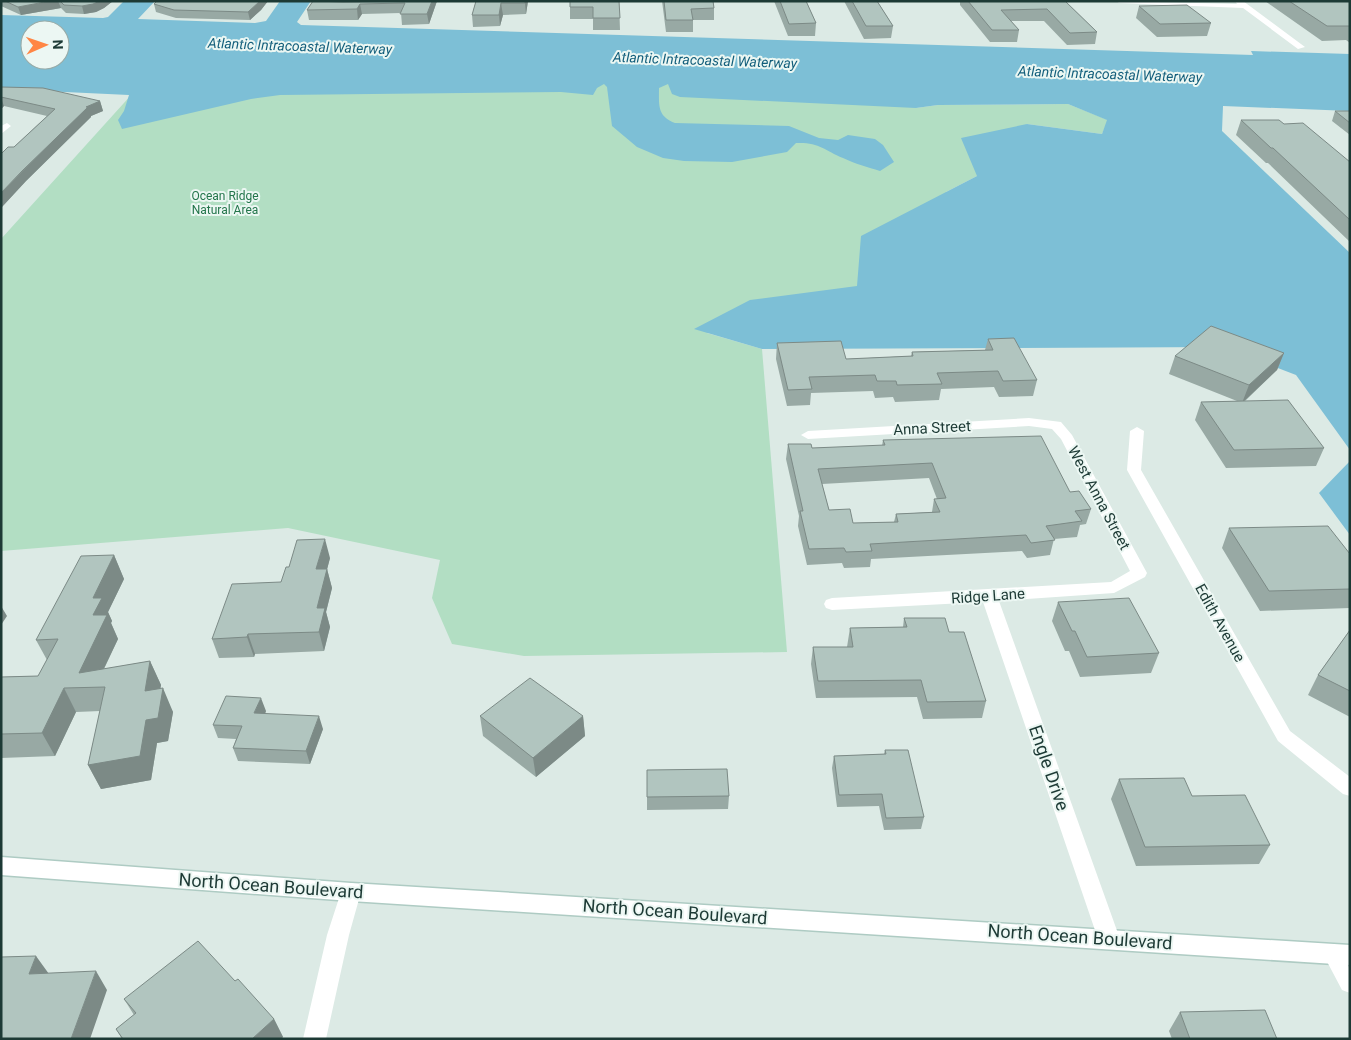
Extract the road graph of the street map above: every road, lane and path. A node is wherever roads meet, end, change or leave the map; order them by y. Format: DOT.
graph roads {
  1 [pos="1119,1"];
  2 [pos="1241,4"];
  3 [pos="1301,47"];
  4 [pos="1056,426"];
  5 [pos="1137,431"];
  6 [pos="808,435"];
  7 [pos="1139,573"];
  8 [pos="988,596"];
  9 [pos="832,604"];
  10 [pos="1350,788"];
  11 [pos="1,866"];
  12 [pos="351,892"];
  13 [pos="1109,939"];
  14 [pos="1342,954"];
  15 [pos="1350,983"];
  16 [pos="314,1039"];
  1 -- 2 [label="street"];
  2 -- 3 [label="street"];
  4 -- 6 [label="street, Anna Street"];
  4 -- 7 [label="street, West Anna Street"];
  5 -- 10 [label="street, Edith Avenue"];
  7 -- 8 [label="street, Ridge Lane"];
  8 -- 9 [label="street, Ridge Lane"];
  8 -- 13 [label="street, Engle Drive"];
  11 -- 12 [label="street, North Ocean Boulevard"];
  12 -- 13 [label="street, North Ocean Boulevard"];
  12 -- 16 [label="street"];
  13 -- 14 [label="street, North Ocean Boulevard"];
  14 -- 15 [label="street"];
}
